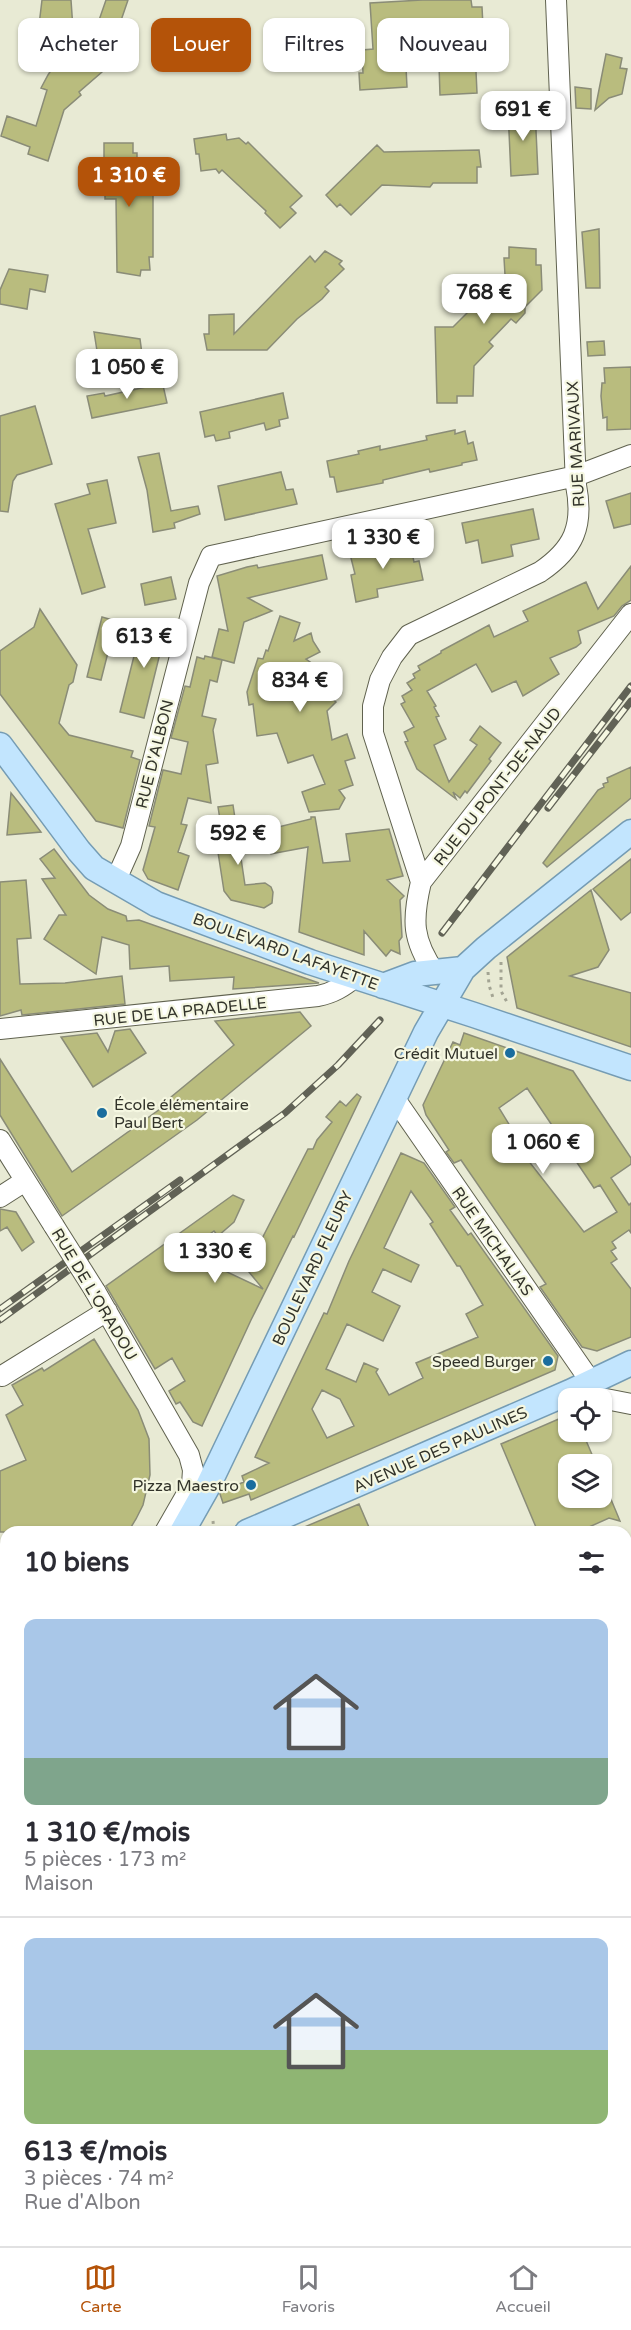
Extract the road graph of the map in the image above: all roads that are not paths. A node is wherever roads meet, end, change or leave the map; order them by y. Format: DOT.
graph roads {
  1 [pos="556,0"];
  2 [pos="631,455"];
  3 [pos="576,476"];
  4 [pos="631,614"];
  5 [pos="0,745"];
  6 [pos="631,832"];
  7 [pos="115,882"];
  8 [pos="422,882"];
  9 [pos="463,969"];
  10 [pos="435,973"];
  11 [pos="355,977"];
  12 [pos="382,986"];
  13 [pos="442,1005"];
  14 [pos="0,1029"];
  15 [pos="631,1068"];
  16 [pos="395,1099"];
  17 [pos="0,1140"];
  18 [pos="25,1181"];
  19 [pos="0,1197"];
  20 [pos="106,1311"];
  21 [pos="631,1363"];
  22 [pos="2,1376"];
  23 [pos="581,1387"];
  24 [pos="631,1404"];
  25 [pos="189,1452"];
  26 [pos="221,1460"];
  27 [pos="168,1526"];
  28 [pos="185,1526"];
  29 [pos="261,1526"];
  1 -- 3 [label="street, RUE MARIVAUX"];
  2 -- 3 [label="street"];
  3 -- 7 [label="street, RUE D'ALBON"];
  3 -- 8 [label="street, RUE MARIVAUX"];
  4 -- 8 [label="street, RUE DU PONT-DE-NAUD"];
  5 -- 7 [label="main road, BOULEVARD LAFAYETTE"];
  6 -- 9 [label="main road, BOULEVARD FLEURY"];
  7 -- 11 [label="main road, BOULEVARD LAFAYETTE"];
  8 -- 10 [label="street, RUE DU PONT-DE-NAUD"];
  9 -- 10 [label="main road"];
  9 -- 13 [label="main road, BOULEVARD FLEURY"];
  10 -- 12 [label="main road"];
  11 -- 12 [label="main road, BOULEVARD LAFAYETTE"];
  11 -- 14 [label="street, RUE DE LA PRADELLE"];
  12 -- 13 [label="main road, BOULEVARD LAFAYETTE"];
  13 -- 15 [label="main road, BOULEVARD LAFAYETTE"];
  13 -- 16 [label="main road, BOULEVARD FLEURY"];
  16 -- 23 [label="street, RUE MICHALIAS"];
  16 -- 26 [label="main road, BOULEVARD FLEURY"];
  17 -- 18 [label="street, RUE DE L'ORADOU"];
  18 -- 19 [label="street"];
  18 -- 20 [label="street, RUE DE L'ORADOU, bridge"];
  20 -- 22 [label="street"];
  20 -- 25 [label="street, RUE DE L'ORADOU"];
  21 -- 23 [label="main road, AVENUE DES PAULINES"];
  23 -- 24 [label="street"];
  23 -- 29 [label="main road, AVENUE DES PAULINES"];
  25 -- 26 [label="street"];
  25 -- 27 [label="street"];
  26 -- 28 [label="main road, BOULEVARD FLEURY"];
}
